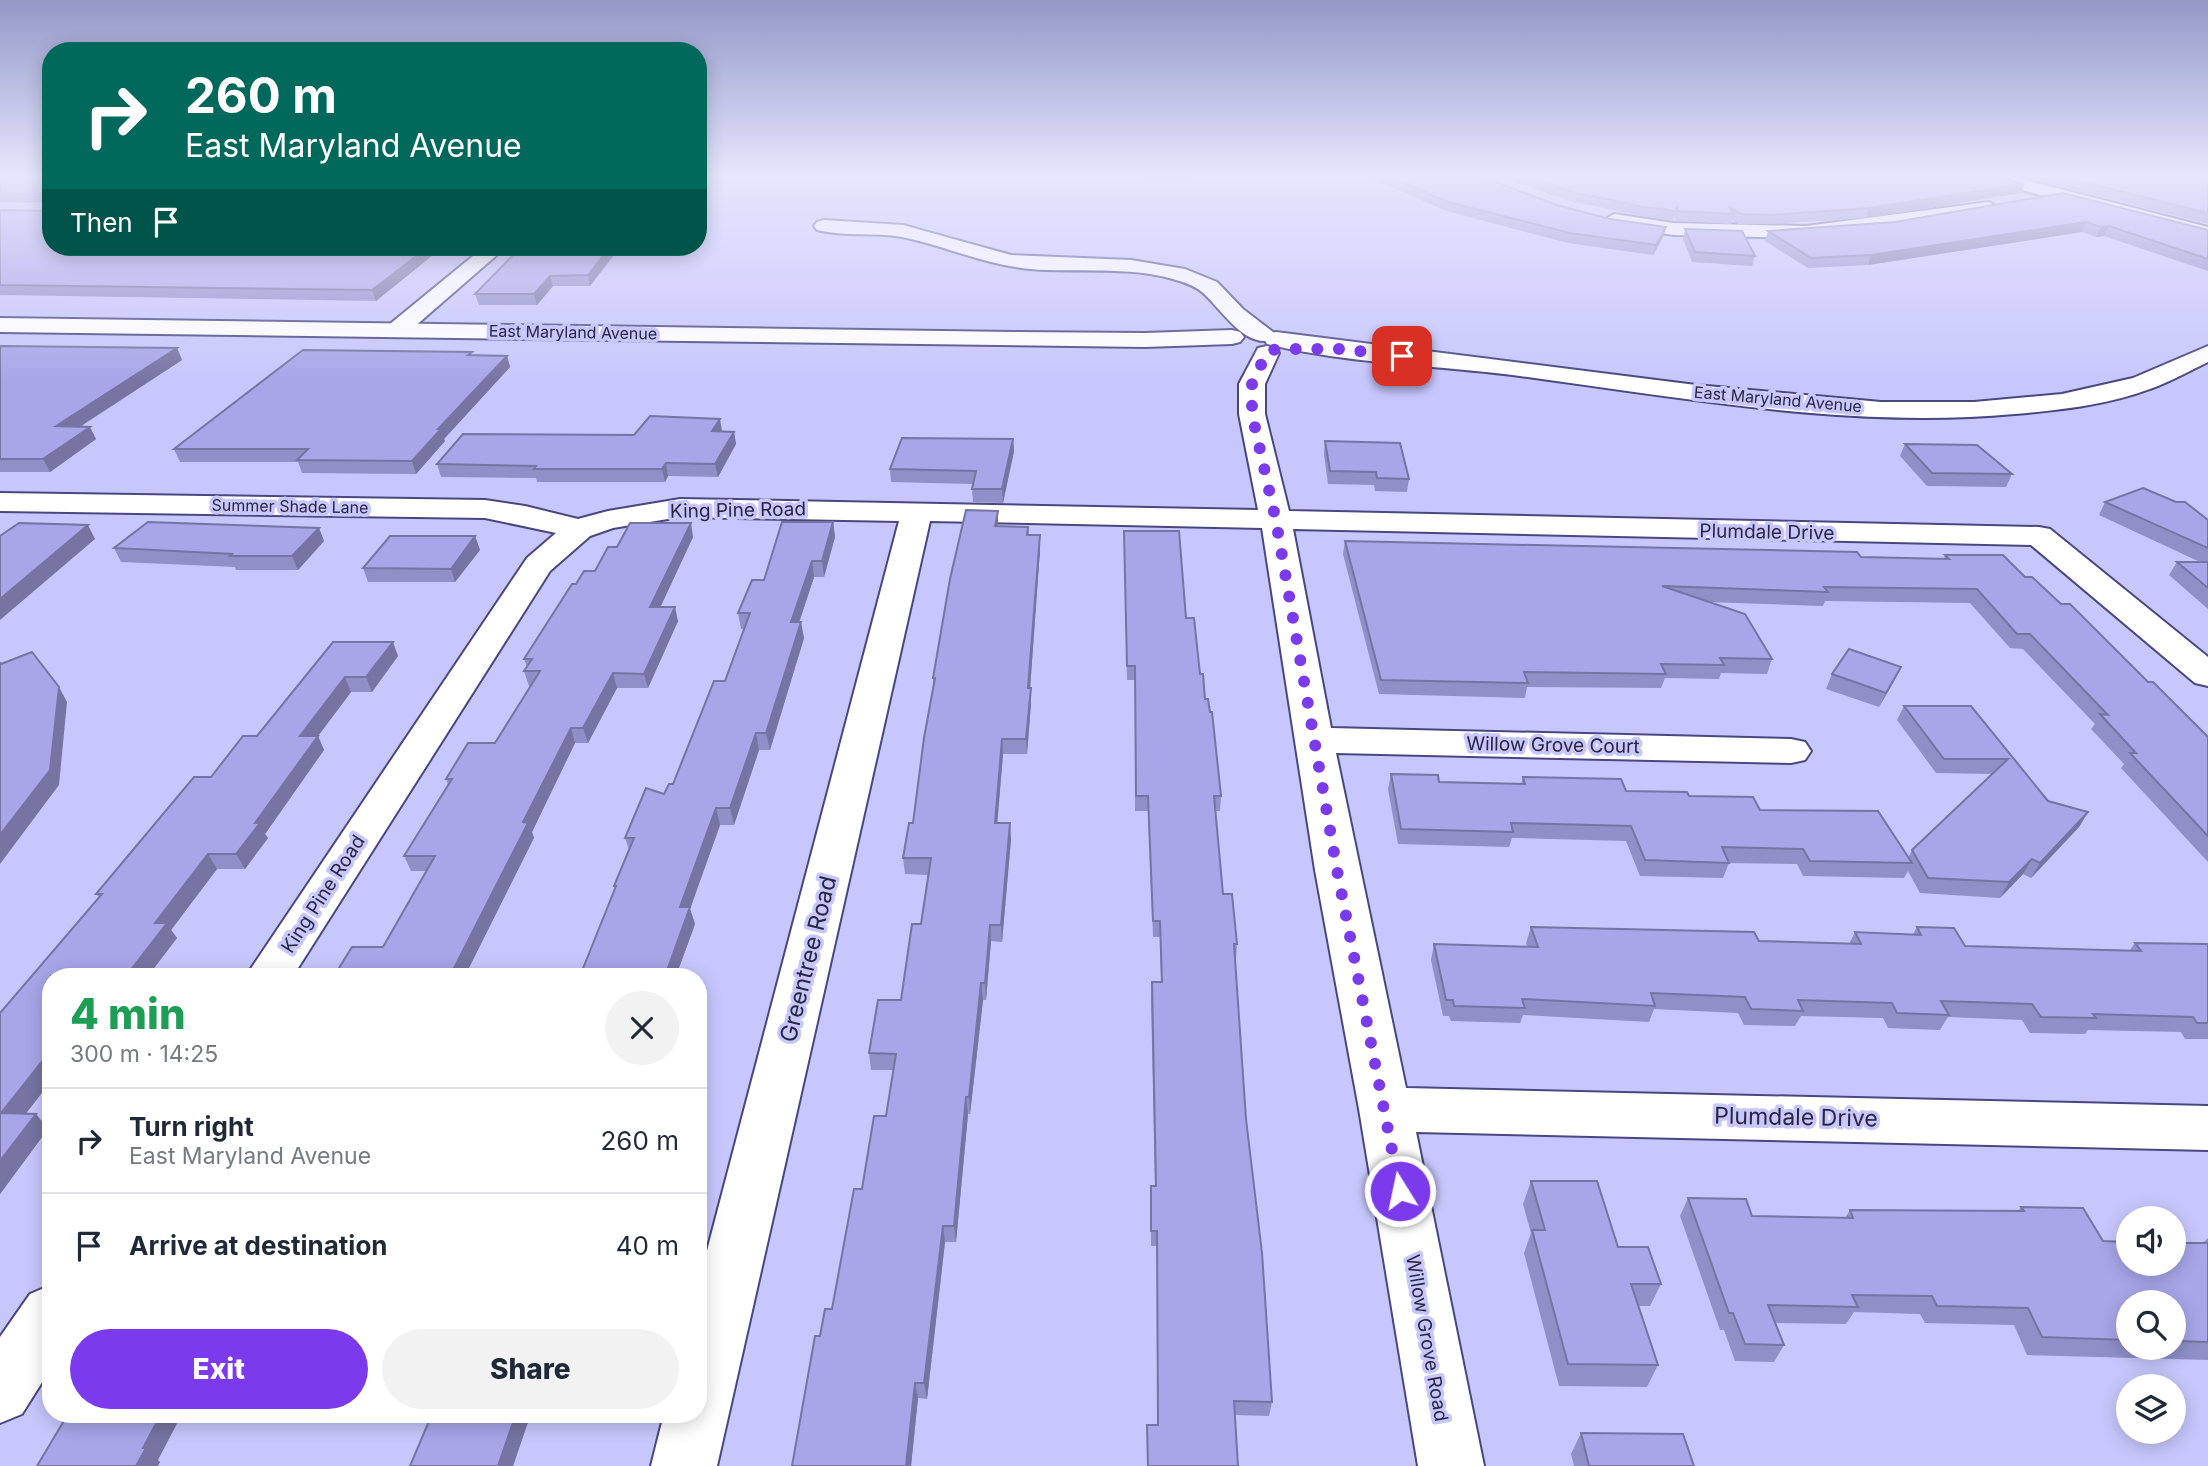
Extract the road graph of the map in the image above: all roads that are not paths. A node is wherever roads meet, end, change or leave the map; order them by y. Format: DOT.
graph roads {
  1 [pos="946,244"];
  2 [pos="485,256"];
  3 [pos="0,326"];
  4 [pos="398,329"];
  5 [pos="1253,348"];
  6 [pos="2208,353"];
  7 [pos="3,504"];
  8 [pos="917,511"];
  9 [pos="1276,521"];
  10 [pos="579,529"];
  11 [pos="2208,675"];
  12 [pos="1315,740"];
  13 [pos="1791,751"];
  14 [pos="275,968"];
  15 [pos="1385,1109"];
  16 [pos="2208,1128"];
  17 [pos="42,1328"];
  18 [pos="707,1369"];
  19 [pos="0,1392"];
  20 [pos="694,1423"];
  21 [pos="684,1466"];
  22 [pos="1451,1466"];
  1 -- 5 [label="street"];
  2 -- 4 [label="street"];
  3 -- 4 [label="street, East Maryland Avenue"];
  4 -- 5 [label="street, East Maryland Avenue"];
  5 -- 6 [label="street, East Maryland Avenue"];
  5 -- 9 [label="street, Willow Grove Road"];
  7 -- 10 [label="street, Summer Shade Lane"];
  8 -- 9 [label="street, King Pine Road"];
  8 -- 10 [label="street, King Pine Road"];
  8 -- 18 [label="street, Greentree Road"];
  9 -- 11 [label="street, Plumdale Drive"];
  9 -- 12 [label="street, Willow Grove Road"];
  10 -- 14 [label="street, King Pine Road"];
  12 -- 13 [label="street, Willow Grove Court"];
  12 -- 15 [label="street, Willow Grove Road"];
  15 -- 16 [label="street, Plumdale Drive"];
  15 -- 22 [label="street, Willow Grove Road"];
  17 -- 19 [label="street"];
  20 -- 21 [label="street"];
}
